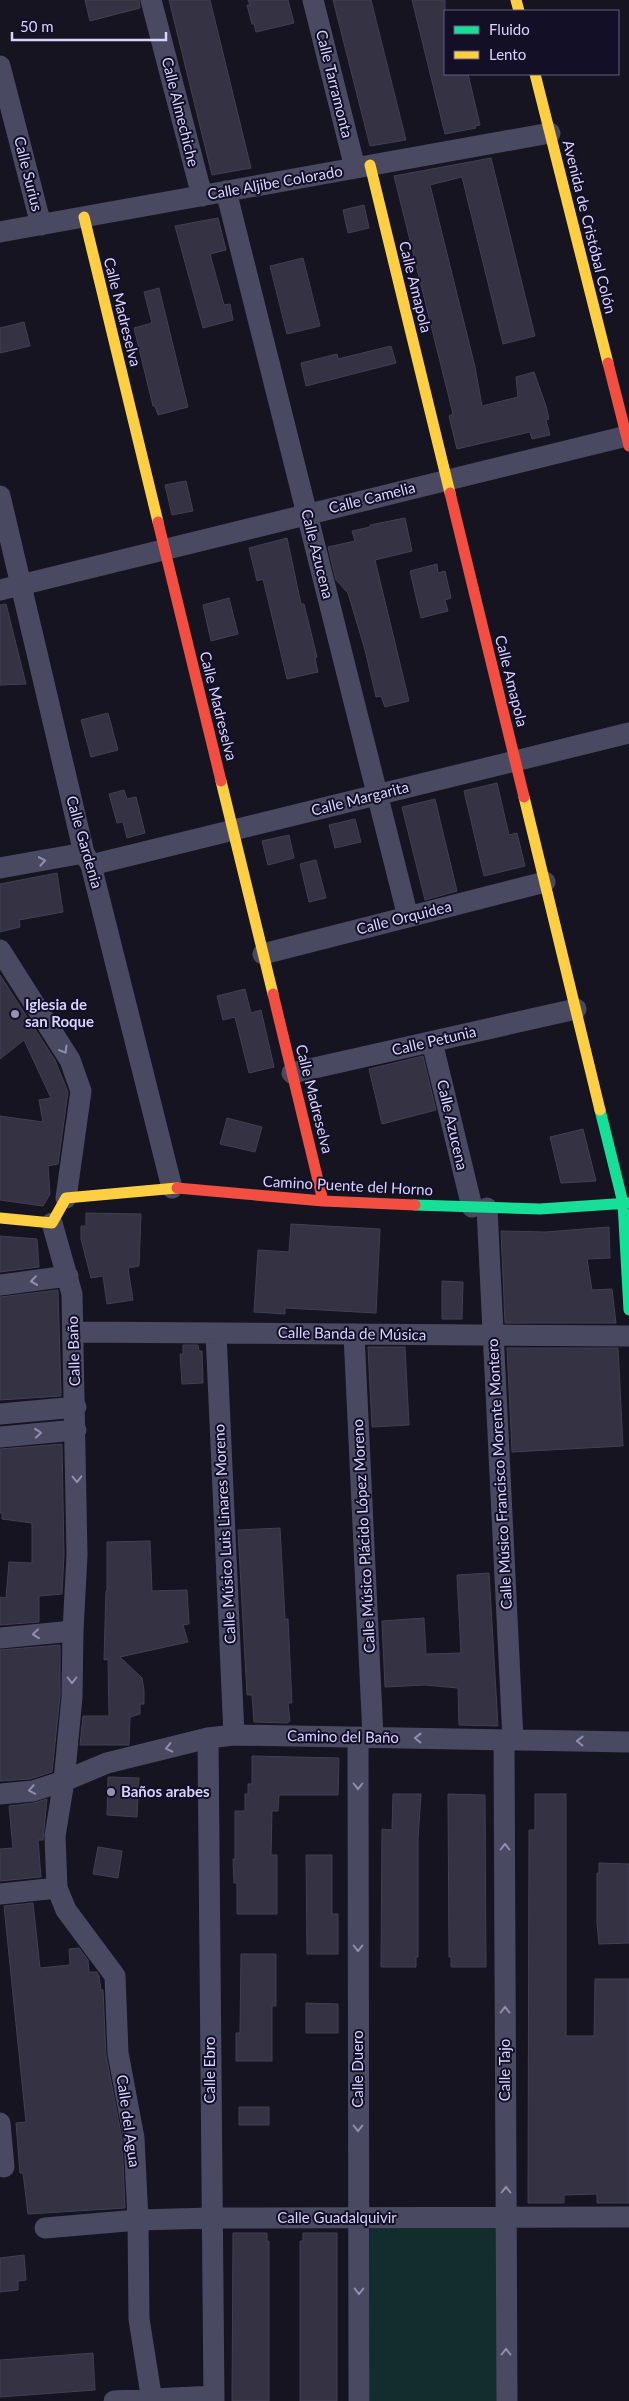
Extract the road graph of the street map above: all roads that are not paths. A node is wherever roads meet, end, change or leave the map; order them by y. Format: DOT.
graph roads {
  1 [pos="151,0"];
  2 [pos="314,0"];
  3 [pos="0,66"];
  4 [pos="535,75"];
  5 [pos="550,133"];
  6 [pos="362,167"];
  7 [pos="226,191"];
  8 [pos="202,196"];
  9 [pos="84,217"];
  10 [pos="41,225"];
  11 [pos="0,232"];
  12 [pos="628,441"];
  13 [pos="446,480"];
  14 [pos="0,496"];
  15 [pos="307,514"];
  16 [pos="165,549"];
  17 [pos="22,584"];
  18 [pos="0,590"];
  19 [pos="629,733"];
  20 [pos="515,761"];
  21 [pos="378,794"];
  22 [pos="233,830"];
  23 [pos="88,859"];
  24 [pos="0,868"];
  25 [pos="544,882"];
  26 [pos="408,917"];
  27 [pos="0,950"];
  28 [pos="263,954"];
  29 [pos="576,1009"];
  30 [pos="432,1042"];
  31 [pos="292,1072"];
  32 [pos="172,1188"];
  33 [pos="66,1198"];
  34 [pos="323,1201"];
  35 [pos="626,1203"];
  36 [pos="479,1208"];
  37 [pos="0,1218"];
  38 [pos="52,1223"];
  39 [pos="68,1276"];
  40 [pos="0,1285"];
  41 [pos="629,1310"];
  42 [pos="74,1332"];
  43 [pos="216,1333"];
  44 [pos="354,1334"];
  45 [pos="493,1336"];
  46 [pos="629,1336"];
  47 [pos="76,1407"];
  48 [pos="0,1414"];
  49 [pos="76,1430"];
  50 [pos="0,1437"];
  51 [pos="73,1631"];
  52 [pos="0,1638"];
  53 [pos="234,1735"];
  54 [pos="366,1737"];
  55 [pos="208,1738"];
  56 [pos="509,1740"];
  57 [pos="629,1742"];
  58 [pos="64,1781"];
  59 [pos="0,1794"];
  60 [pos="57,1888"];
  61 [pos="0,1894"];
  62 [pos="0,2123"];
  63 [pos="4,2167"];
  64 [pos="629,2217"];
  65 [pos="211,2218"];
  66 [pos="358,2218"];
  67 [pos="506,2218"];
  68 [pos="138,2220"];
  69 [pos="46,2228"];
  70 [pos="214,2398"];
  71 [pos="153,2400"];
  72 [pos="114,2401"];
  73 [pos="359,2401"];
  74 [pos="506,2401"];
  1 -- 8 [label="street, Calle Almechiche"];
  2 -- 6 [label="street, Calle Tarramonta"];
  3 -- 10 [label="street, Calle Surius"];
  4 -- 5 [label="street, Avenida de Cristóbal Colón"];
  5 -- 6 [label="street, Calle Aljibe Colorado"];
  5 -- 12 [label="street, Avenida de Cristóbal Colón"];
  6 -- 7 [label="street, Calle Aljibe Colorado"];
  6 -- 13 [label="street, Calle Amapola"];
  7 -- 8 [label="street, Calle Aljibe Colorado"];
  7 -- 15 [label="street, Calle Azucena"];
  8 -- 9 [label="street, Calle Aljibe Colorado"];
  9 -- 10 [label="street, Calle Aljibe Colorado"];
  9 -- 16 [label="street, Calle Madreselva"];
  10 -- 11 [label="street, Calle Aljibe Colorado"];
  12 -- 13 [label="street, Calle Camelia"];
  13 -- 15 [label="street, Calle Camelia"];
  13 -- 20 [label="street, Calle Amapola"];
  14 -- 17 [label="street, Calle Gardenia"];
  15 -- 16 [label="street, Calle Camelia"];
  15 -- 21 [label="street, Calle Azucena"];
  16 -- 17 [label="street, Calle Camelia"];
  16 -- 22 [label="street, Calle Madreselva"];
  17 -- 18 [label="street, Calle Camelia"];
  17 -- 23 [label="street, Calle Gardenia"];
  19 -- 20 [label="street, Calle Margarita"];
  20 -- 21 [label="street, Calle Margarita"];
  20 -- 25 [label="street, Calle Amapola"];
  21 -- 22 [label="street, Calle Margarita"];
  21 -- 26 [label="street, Calle Azucena"];
  22 -- 23 [label="street, Calle Margarita"];
  22 -- 28 [label="street, Calle Madreselva"];
  24 -- 23 [label="street, Calle Margarita, one-way"];
  23 -- 32 [label="street, Calle Gardenia"];
  25 -- 26 [label="street, Calle Orquidea"];
  25 -- 29 [label="street, Calle Amapola"];
  26 -- 28 [label="street, Calle Orquidea"];
  27 -- 33 [label="street, one-way"];
  28 -- 31 [label="street, Calle Madreselva"];
  29 -- 30 [label="street, Calle Petunia"];
  29 -- 35 [label="street, Calle Amapola"];
  30 -- 31 [label="street, Calle Petunia"];
  30 -- 36 [label="street, Calle Azucena"];
  31 -- 34 [label="street, Calle Madreselva"];
  32 -- 33 [label="street, Camino Puente del Horno"];
  32 -- 34 [label="street, Camino Puente del Horno"];
  33 -- 38 [label="street"];
  34 -- 36 [label="street, Camino Puente del Horno"];
  35 -- 36 [label="street, Camino Puente del Horno"];
  35 -- 41 [label="street, Calle Amapola"];
  36 -- 45 [label="street, Calle Músico Francisco Morente Montero"];
  37 -- 38 [label="street"];
  38 -- 39 [label="street, Calle Baño"];
  39 -- 40 [label="street, one-way"];
  39 -- 42 [label="street, Calle Baño"];
  42 -- 43 [label="street, Calle Banda de Música"];
  42 -- 47 [label="street, Calle Baño"];
  43 -- 44 [label="street, Calle Banda de Música"];
  43 -- 53 [label="street, Calle Músico Luis Linares Moreno"];
  44 -- 45 [label="street, Calle Banda de Música"];
  44 -- 54 [label="street, Calle Músico Plácido López Moreno"];
  45 -- 46 [label="street, Calle Banda de Música"];
  45 -- 56 [label="street, Calle Músico Francisco Morente Montero"];
  47 -- 48 [label="street"];
  47 -- 49 [label="street, Calle Baño"];
  50 -- 49 [label="street, one-way"];
  49 -- 51 [label="street, Calle Baño, one-way"];
  51 -- 52 [label="street, one-way"];
  51 -- 58 [label="street, Calle Baño, one-way"];
  53 -- 54 [label="street, Camino del Baño"];
  53 -- 55 [label="street, Camino del Baño"];
  56 -- 54 [label="street, Camino del Baño, one-way"];
  54 -- 66 [label="street, Calle Duero, one-way"];
  55 -- 58 [label="street, Camino del Baño, one-way"];
  55 -- 65 [label="street, Calle Ebro"];
  57 -- 56 [label="street, Camino del Baño, one-way"];
  67 -- 56 [label="street, Calle Tajo, one-way"];
  58 -- 59 [label="street, Camino del Baño, one-way"];
  58 -- 60 [label="street, Calle del Agua"];
  60 -- 61 [label="street"];
  60 -- 68 [label="street, Calle del Agua"];
  62 -- 63 [label="street"];
  64 -- 67 [label="street, Calle Guadalquivir"];
  65 -- 66 [label="street, Calle Guadalquivir"];
  65 -- 68 [label="street, Calle Guadalquivir"];
  65 -- 70 [label="street, Calle Ebro"];
  66 -- 67 [label="street, Calle Guadalquivir"];
  66 -- 73 [label="street, Calle Duero, one-way"];
  74 -- 67 [label="street, Calle Tajo, one-way"];
  68 -- 69 [label="street, Calle Guadalquivir"];
  68 -- 71 [label="street, Calle del Agua"];
  70 -- 71 [label="street"];
  71 -- 72 [label="street"];
}
